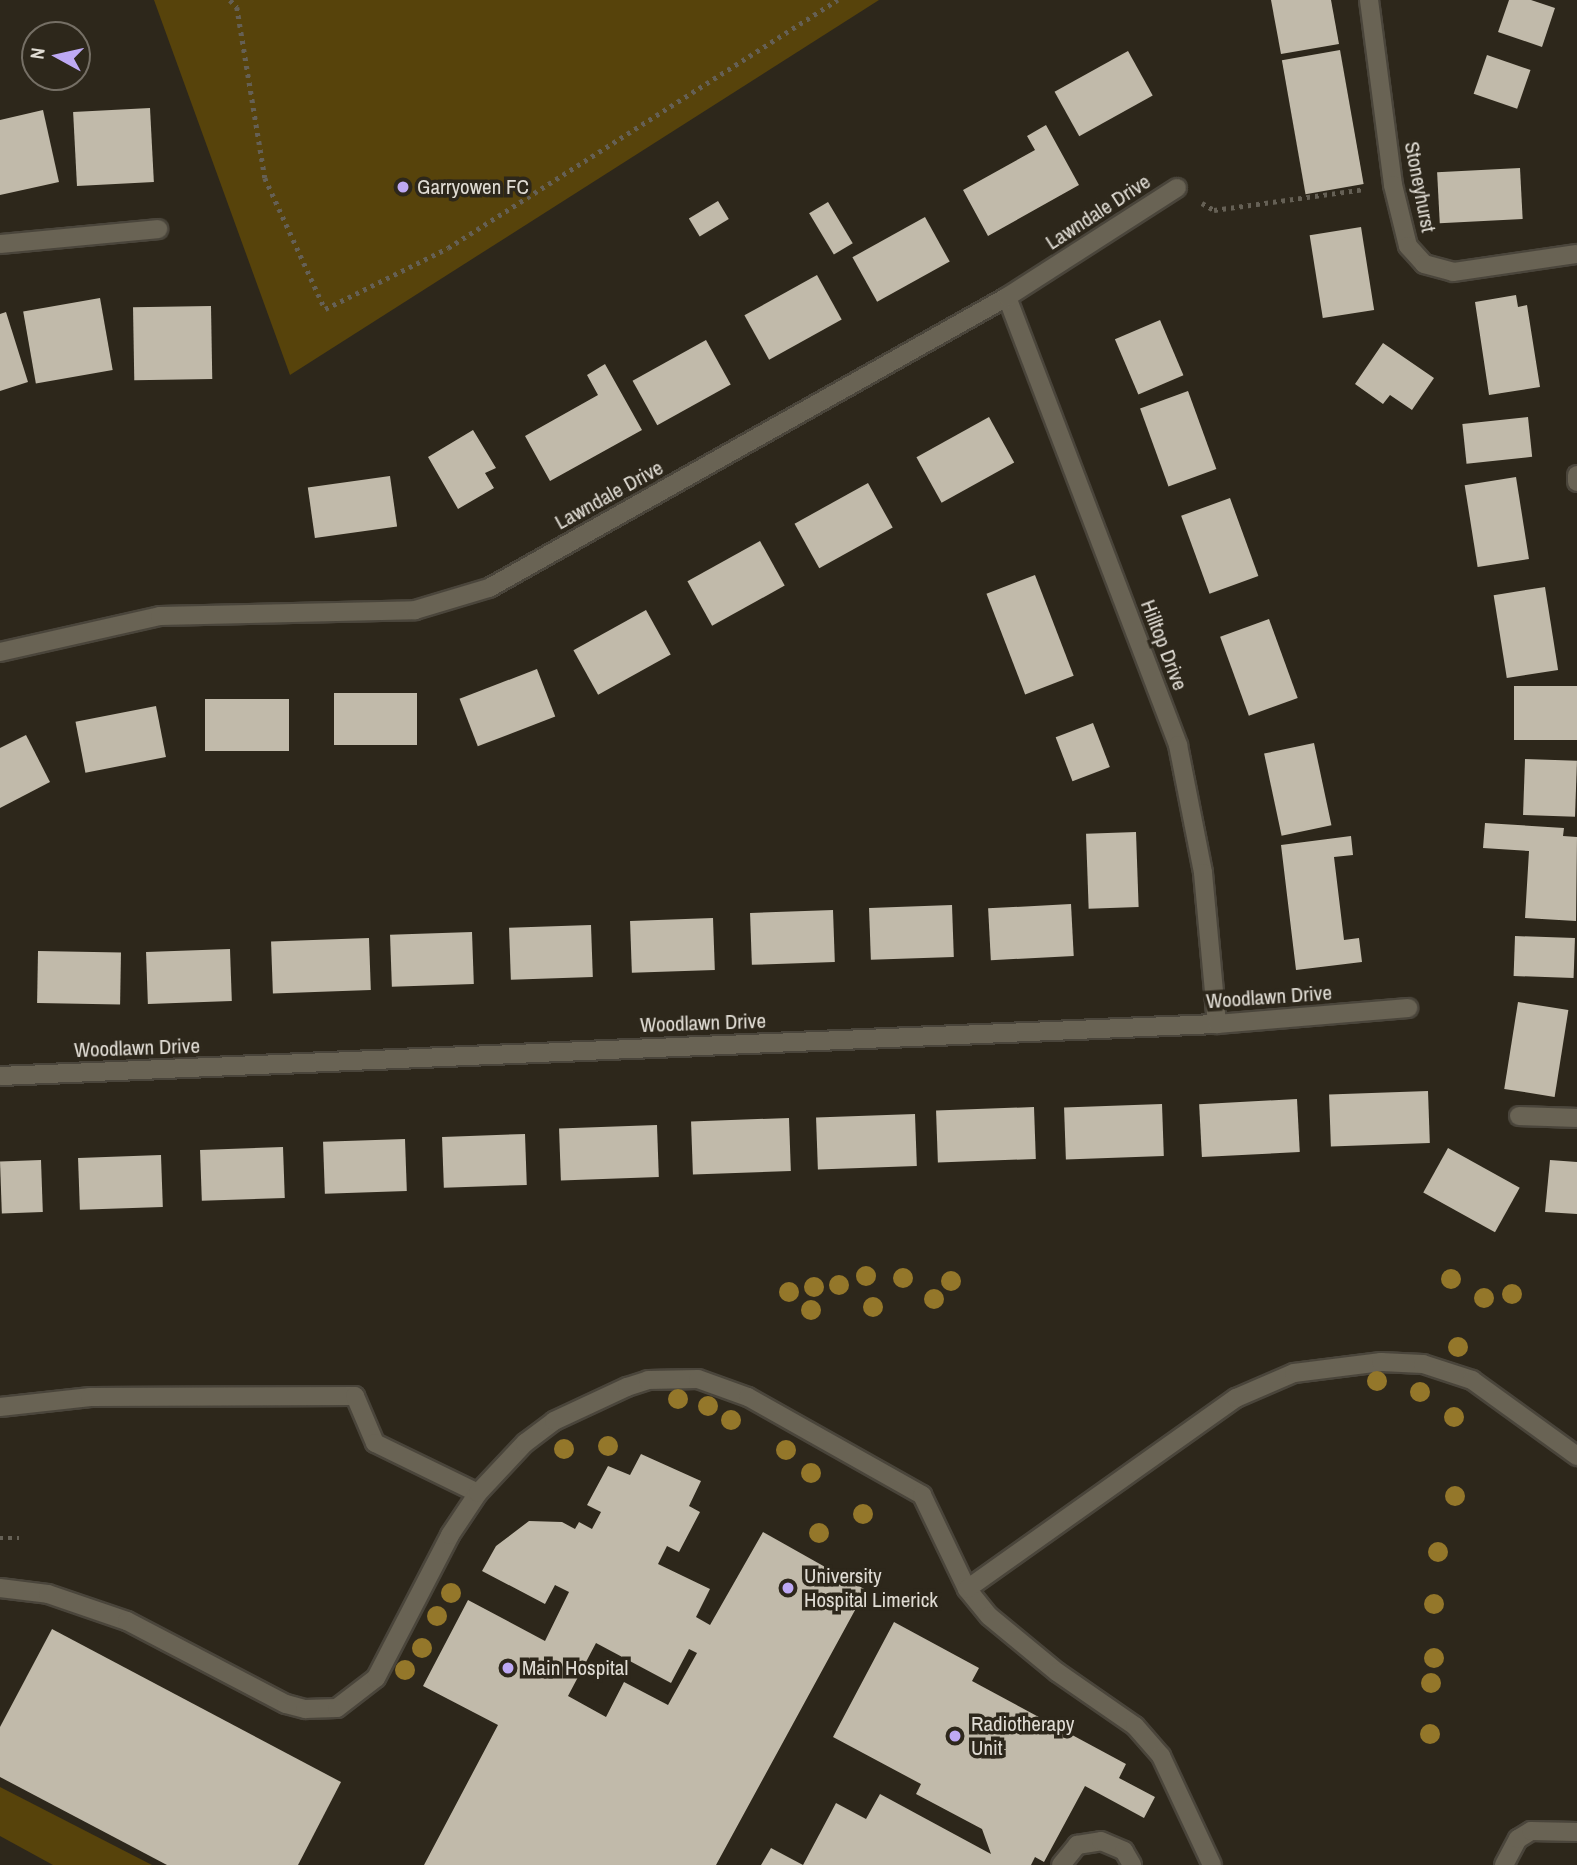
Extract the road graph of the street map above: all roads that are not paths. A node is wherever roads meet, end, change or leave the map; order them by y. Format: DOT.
graph roads {
  1 [pos="1369,0"];
  2 [pos="1177,188"];
  3 [pos="158,229"];
  4 [pos="0,244"];
  5 [pos="1577,254"];
  6 [pos="1007,298"];
  7 [pos="1577,475"];
  8 [pos="1577,482"];
  9 [pos="0,652"];
  10 [pos="1408,1008"];
  11 [pos="1217,1024"];
  12 [pos="0,1076"];
  13 [pos="1519,1116"];
  14 [pos="1577,1118"];
  15 [pos="0,1407"];
  16 [pos="1577,1457"];
  17 [pos="478,1493"];
  18 [pos="0,1588"];
  19 [pos="967,1590"];
  20 [pos="1577,1832"];
  21 [pos="1060,1865"];
  22 [pos="1132,1865"];
  23 [pos="1212,1865"];
  24 [pos="1504,1865"];
  1 -- 5 [label="street, Stoneyhurst"];
  2 -- 6 [label="street, Lawndale Drive"];
  3 -- 4 [label="street"];
  6 -- 9 [label="street, Lawndale Drive"];
  6 -- 11 [label="street, Hilltop Drive"];
  7 -- 8 [label="street"];
  10 -- 11 [label="street, Woodlawn Drive"];
  11 -- 12 [label="street, Woodlawn Drive"];
  13 -- 14 [label="street"];
  15 -- 17 [label="street"];
  16 -- 19 [label="street"];
  17 -- 18 [label="street"];
  17 -- 19 [label="street"];
  19 -- 23 [label="street"];
  20 -- 24 [label="street"];
  21 -- 22 [label="street"];
}
